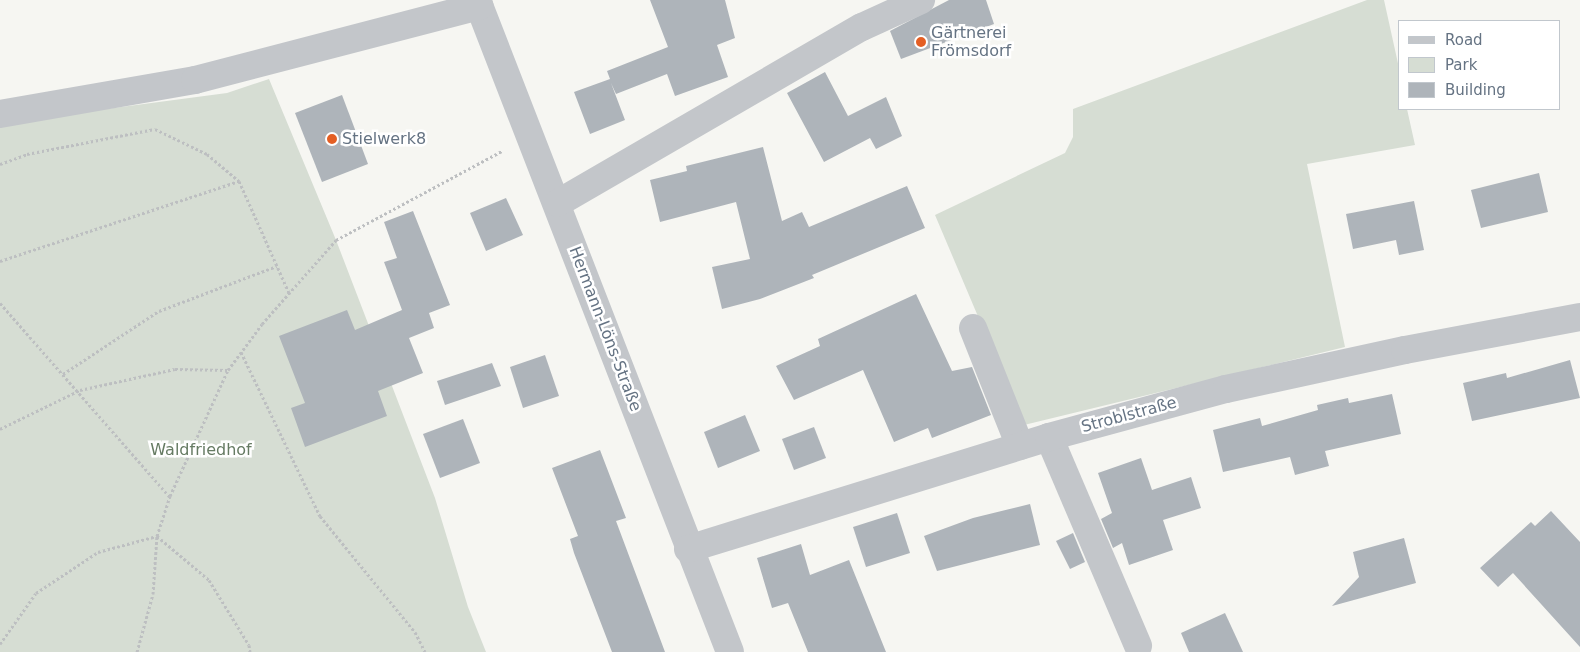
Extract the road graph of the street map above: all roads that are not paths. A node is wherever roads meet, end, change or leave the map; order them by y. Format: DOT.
graph roads {
  1 [pos="921,0"];
  2 [pos="478,3"];
  3 [pos="0,114"];
  4 [pos="558,203"];
  5 [pos="1580,317"];
  6 [pos="973,328"];
  7 [pos="1049,437"];
  8 [pos="1020,446"];
  9 [pos="688,549"];
  10 [pos="1138,646"];
  11 [pos="730,652"];
  1 -- 4 [label="street"];
  2 -- 3 [label="street"];
  2 -- 4 [label="street, Hermann-Löns-Straße"];
  4 -- 9 [label="street, Hermann-Löns-Straße"];
  5 -- 7 [label="street, Stroblstraße"];
  6 -- 8 [label="street"];
  7 -- 8 [label="street, Stroblstraße"];
  7 -- 10 [label="street"];
  8 -- 9 [label="street, Stroblstraße"];
  9 -- 11 [label="street, Hermann-Löns-Straße"];
}
